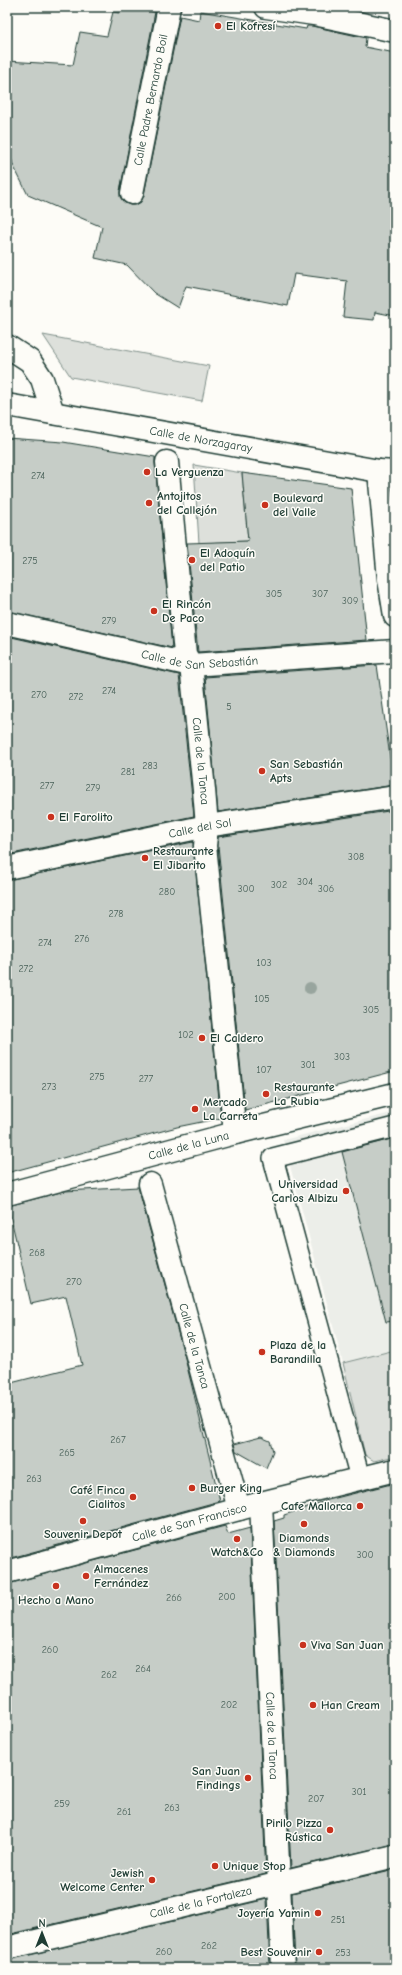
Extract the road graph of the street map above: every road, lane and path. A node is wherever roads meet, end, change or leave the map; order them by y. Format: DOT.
graph roads {
  1 [pos="169,7"];
  2 [pos="266,7"];
  3 [pos="395,31"];
  4 [pos="132,193"];
  5 [pos="7,346"];
  6 [pos="7,405"];
  7 [pos="52,413"];
  8 [pos="167,462"];
  9 [pos="387,472"];
  10 [pos="395,616"];
  11 [pos="7,623"];
  12 [pos="395,651"];
  13 [pos="191,665"];
  14 [pos="395,797"];
  15 [pos="207,826"];
  16 [pos="7,868"];
  17 [pos="395,1094"];
  18 [pos="395,1127"];
  19 [pos="235,1133"];
  20 [pos="150,1184"];
  21 [pos="7,1194"];
  22 [pos="395,1470"];
  23 [pos="360,1478"];
  24 [pos="261,1503"];
  25 [pos="239,1509"];
  26 [pos="7,1572"];
  27 [pos="395,1856"];
  28 [pos="279,1882"];
  29 [pos="7,1948"];
  30 [pos="283,1968"];
  1 -- 4 [label="street, Calle Padre Bernardo Boil"];
  2 -- 3 [label="street"];
  5 -- 7 [label="street"];
  6 -- 7 [label="street, Calle de Norzagaray"];
  7 -- 9 [label="street, Calle de Norzagaray"];
  8 -- 13 [label="street, Calle de la Tanca"];
  9 -- 10 [label="street"];
  11 -- 13 [label="street, Calle de San Sebastián"];
  12 -- 13 [label="street, Calle de San Sebastián"];
  13 -- 15 [label="street, Calle de la Tanca"];
  14 -- 15 [label="street, Calle del Sol"];
  15 -- 16 [label="street, Calle del Sol"];
  15 -- 19 [label="street, Calle de la Tanca"];
  17 -- 19 [label="street, Calle de la Luna"];
  18 -- 23 [label="lane"];
  19 -- 21 [label="street, Calle de la Luna"];
  20 -- 25 [label="street, Calle de la Tanca"];
  22 -- 23 [label="street, Calle de San Francisco"];
  23 -- 24 [label="street, Calle de San Francisco"];
  24 -- 25 [label="street, Calle de San Francisco"];
  24 -- 28 [label="street, Calle de la Tanca"];
  25 -- 26 [label="street, Calle de San Francisco"];
  27 -- 28 [label="street, Calle de la Fortaleza"];
  28 -- 29 [label="street, Calle de la Fortaleza"];
  28 -- 30 [label="street, Calle de la Tanca"];
}
